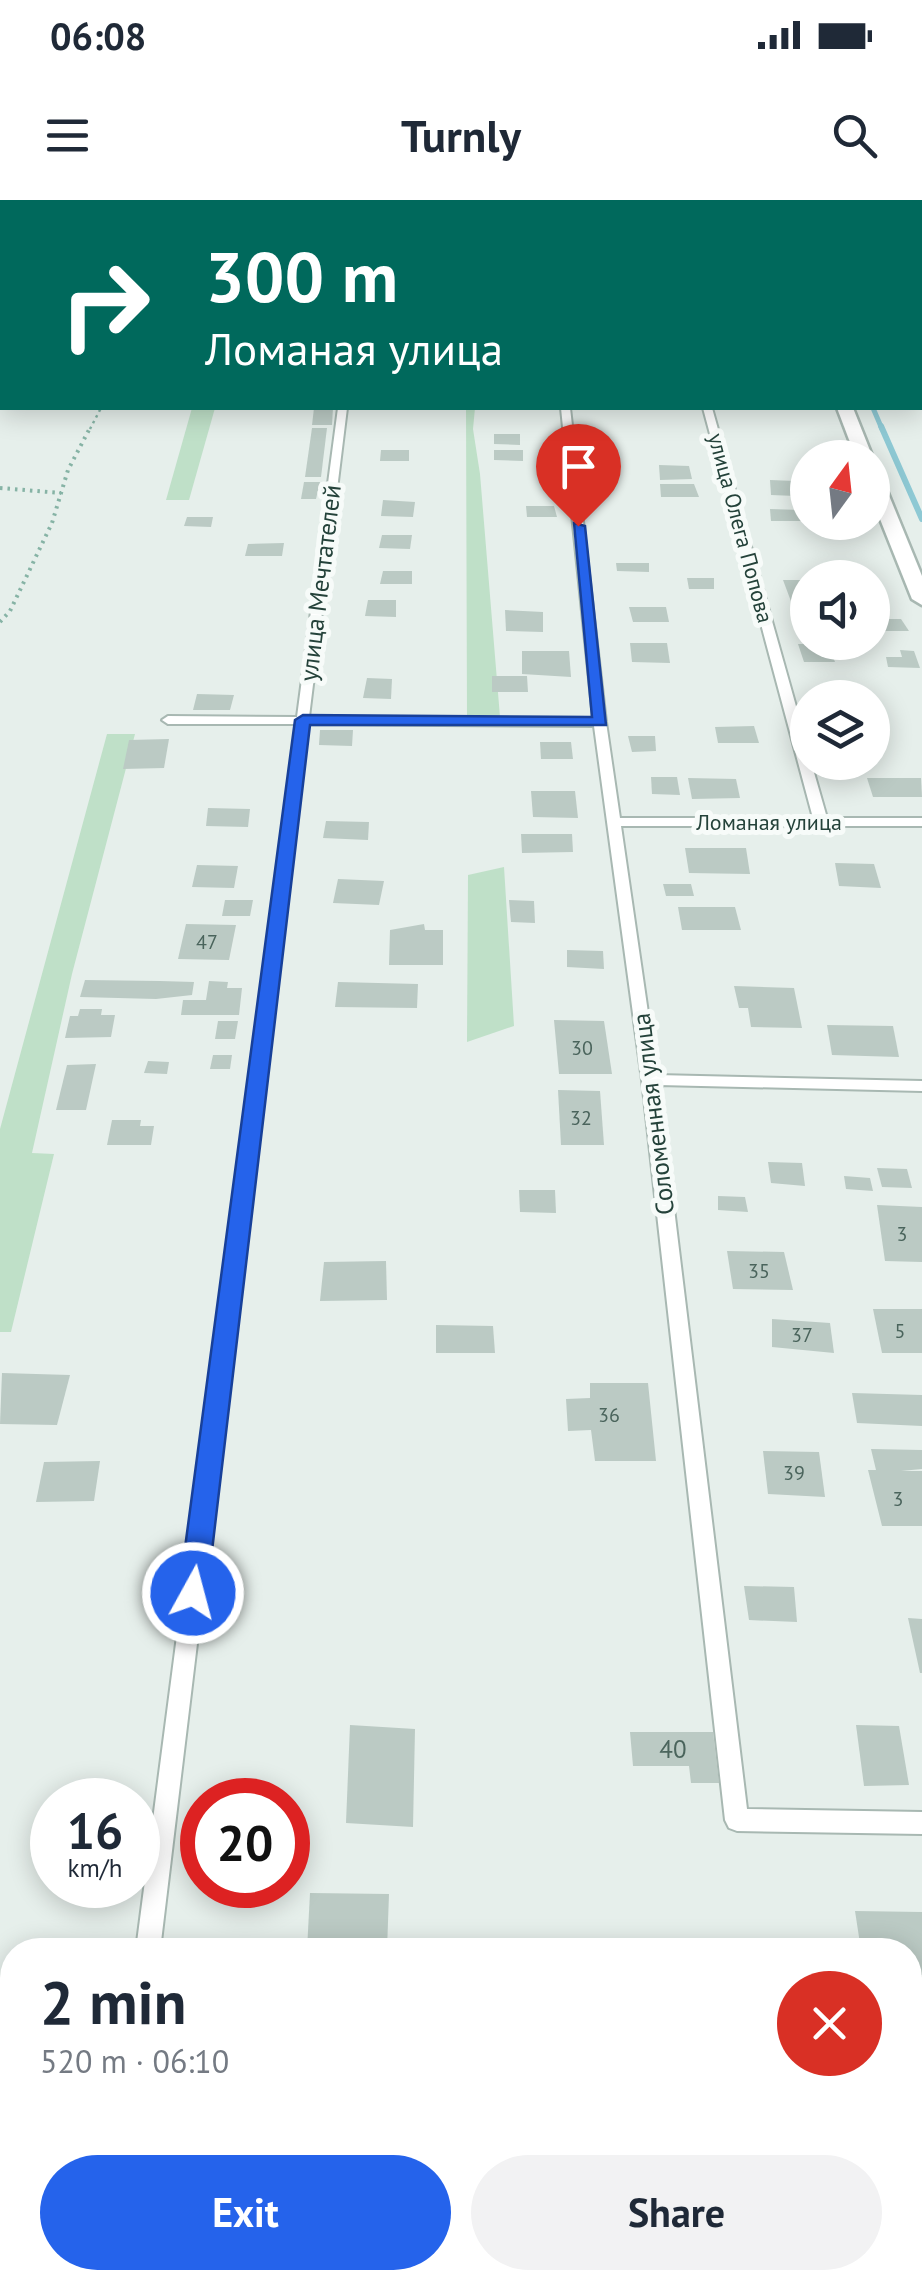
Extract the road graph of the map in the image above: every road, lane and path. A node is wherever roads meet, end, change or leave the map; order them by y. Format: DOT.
graph roads {
  1 [pos="101,410"];
  2 [pos="342,410"];
  3 [pos="566,410"];
  4 [pos="709,410"];
  5 [pos="846,410"];
  6 [pos="858,440"];
  7 [pos="0,488"];
  8 [pos="61,493"];
  9 [pos="890,520"];
  10 [pos="922,599"];
  11 [pos="0,622"];
  12 [pos="168,720"];
  13 [pos="303,720"];
  14 [pos="600,722"];
  15 [pos="617,822"];
  16 [pos="821,822"];
  17 [pos="922,822"];
  18 [pos="650,1080"];
  19 [pos="922,1086"];
  20 [pos="922,1823"];
  21 [pos="150,1938"];
  1 -- 8 [label="path"];
  2 -- 13 [label="lane, улица Мечтателей"];
  3 -- 14 [label="lane, Соломенная улица"];
  4 -- 16 [label="lane, улица Олега Попова"];
  5 -- 6 [label="street"];
  7 -- 8 [label="path"];
  8 -- 11 [label="path"];
  9 -- 10 [label="street"];
  12 -- 13 [label="lane"];
  13 -- 14 [label="lane"];
  13 -- 21 [label="lane, улица Мечтателей"];
  14 -- 15 [label="lane, Соломенная улица"];
  15 -- 16 [label="lane, Ломаная улица"];
  15 -- 18 [label="lane, Соломенная улица"];
  16 -- 17 [label="lane, Ломаная улица"];
  18 -- 19 [label="lane"];
  18 -- 20 [label="lane, Соломенная улица"];
}
